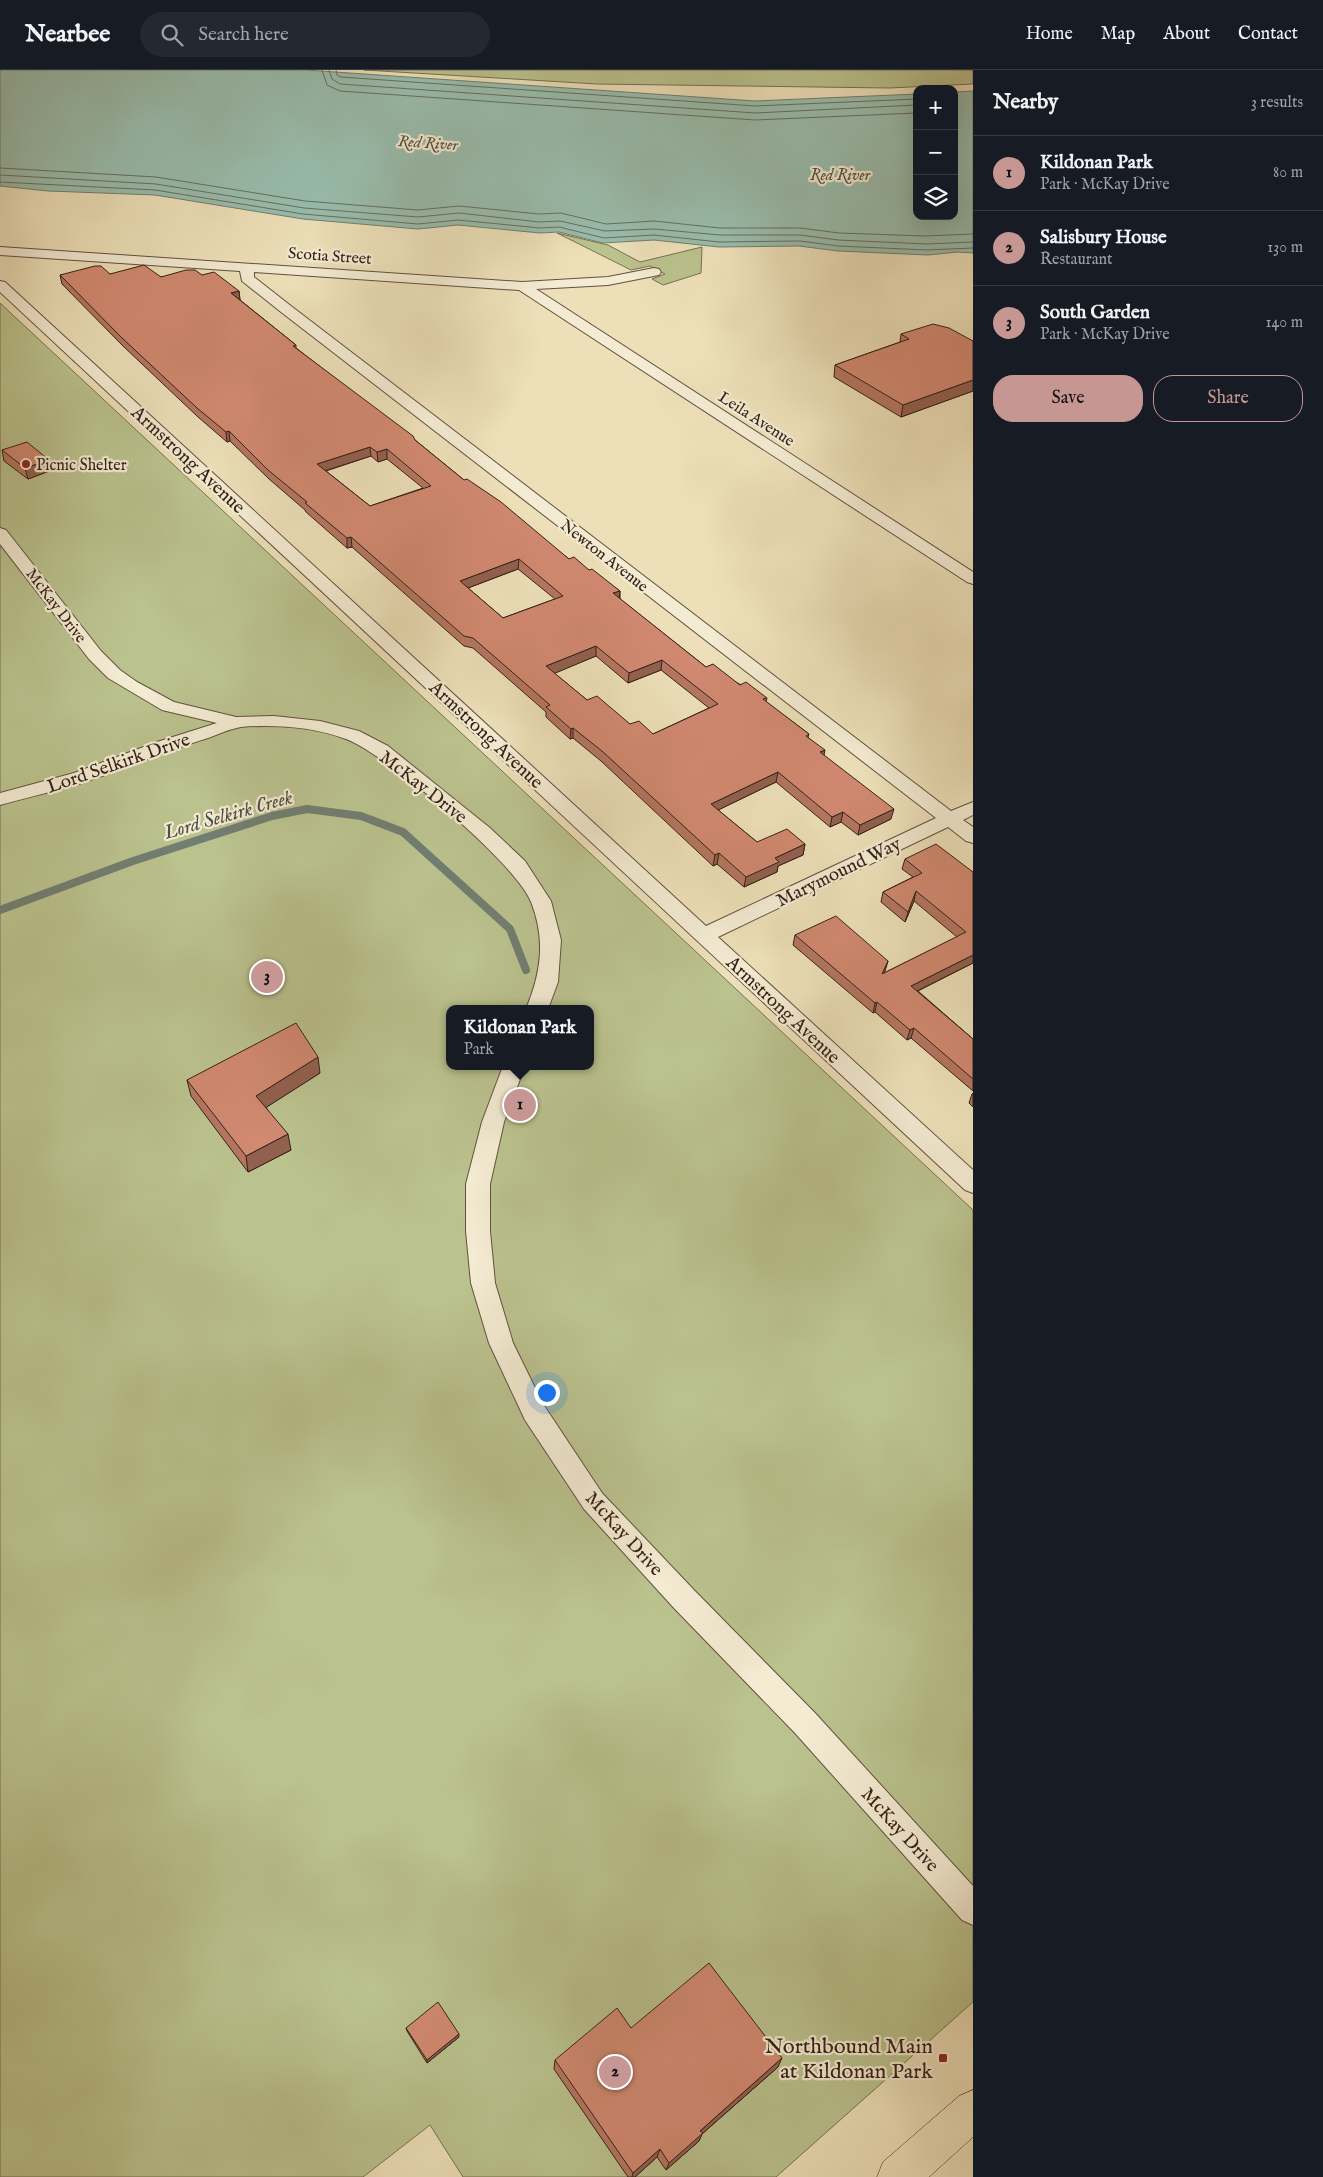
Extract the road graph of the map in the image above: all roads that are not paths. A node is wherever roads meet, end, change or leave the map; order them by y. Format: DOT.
graph roads {
  1 [pos="1,252"];
  2 [pos="247,267"];
  3 [pos="654,272"];
  4 [pos="0,284"];
  5 [pos="522,286"];
  6 [pos="0,533"];
  7 [pos="21,558"];
  8 [pos="0,564"];
  9 [pos="973,579"];
  10 [pos="168,706"];
  11 [pos="236,722"];
  12 [pos="150,750"];
  13 [pos="0,799"];
  14 [pos="973,808"];
  15 [pos="949,819"];
  16 [pos="973,837"];
  17 [pos="704,936"];
  18 [pos="539,1005"];
  19 [pos="512,1070"];
  20 [pos="973,1184"];
  21 [pos="973,1909"];
  22 [pos="973,2110"];
  23 [pos="898,2177"];
  1 -- 2 [label="street, Scotia Street"];
  2 -- 5 [label="street, Scotia Street"];
  2 -- 15 [label="street, Newton Avenue"];
  3 -- 5 [label="street, Scotia Street"];
  4 -- 17 [label="street, Armstrong Avenue"];
  5 -- 9 [label="street, Leila Avenue"];
  6 -- 7 [label="street, McKay Drive"];
  7 -- 8 [label="street"];
  7 -- 10 [label="street, McKay Drive"];
  10 -- 11 [label="street, McKay Drive"];
  10 -- 12 [label="street"];
  11 -- 12 [label="street, Lord Selkirk Drive"];
  11 -- 18 [label="street, McKay Drive"];
  12 -- 13 [label="street, Lord Selkirk Drive"];
  14 -- 15 [label="street, Marymound Way"];
  15 -- 16 [label="street, Newton Avenue"];
  15 -- 17 [label="street, Marymound Way"];
  17 -- 20 [label="street, Armstrong Avenue"];
  19 -- 21 [label="street, McKay Drive"];
  22 -- 23 [label="main road"];
}
